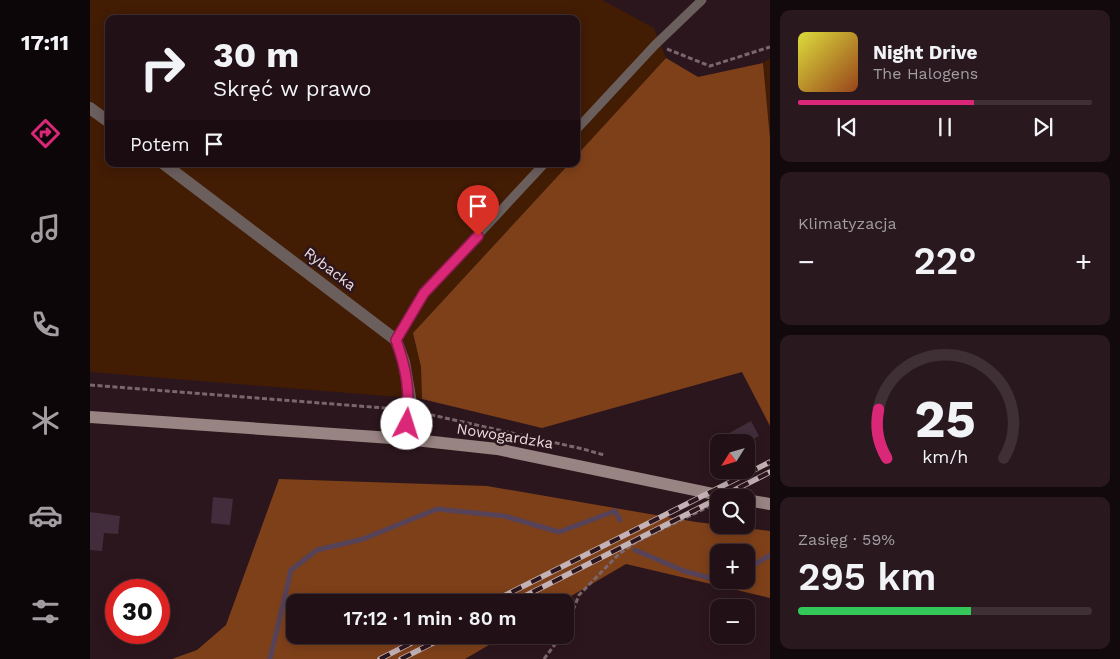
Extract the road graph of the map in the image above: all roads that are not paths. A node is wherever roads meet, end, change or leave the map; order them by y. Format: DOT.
graph roads {
  1 [pos="698,2"];
  2 [pos="90,108"];
  3 [pos="105,119"];
  4 [pos="580,126"];
  5 [pos="168,167"];
  6 [pos="541,167"];
  7 [pos="396,340"];
  8 [pos="90,417"];
  9 [pos="406,439"];
  10 [pos="710,493"];
  11 [pos="755,502"];
  12 [pos="770,504"];
  1 -- 4 [label="lane"];
  2 -- 3 [label="street"];
  5 -- 7 [label="street, Rybacka"];
  6 -- 7 [label="lane"];
  7 -- 9 [label="street"];
  8 -- 9 [label="street, Nowogardzka"];
  9 -- 10 [label="street, Nowogardzka"];
  11 -- 12 [label="street"];
}
